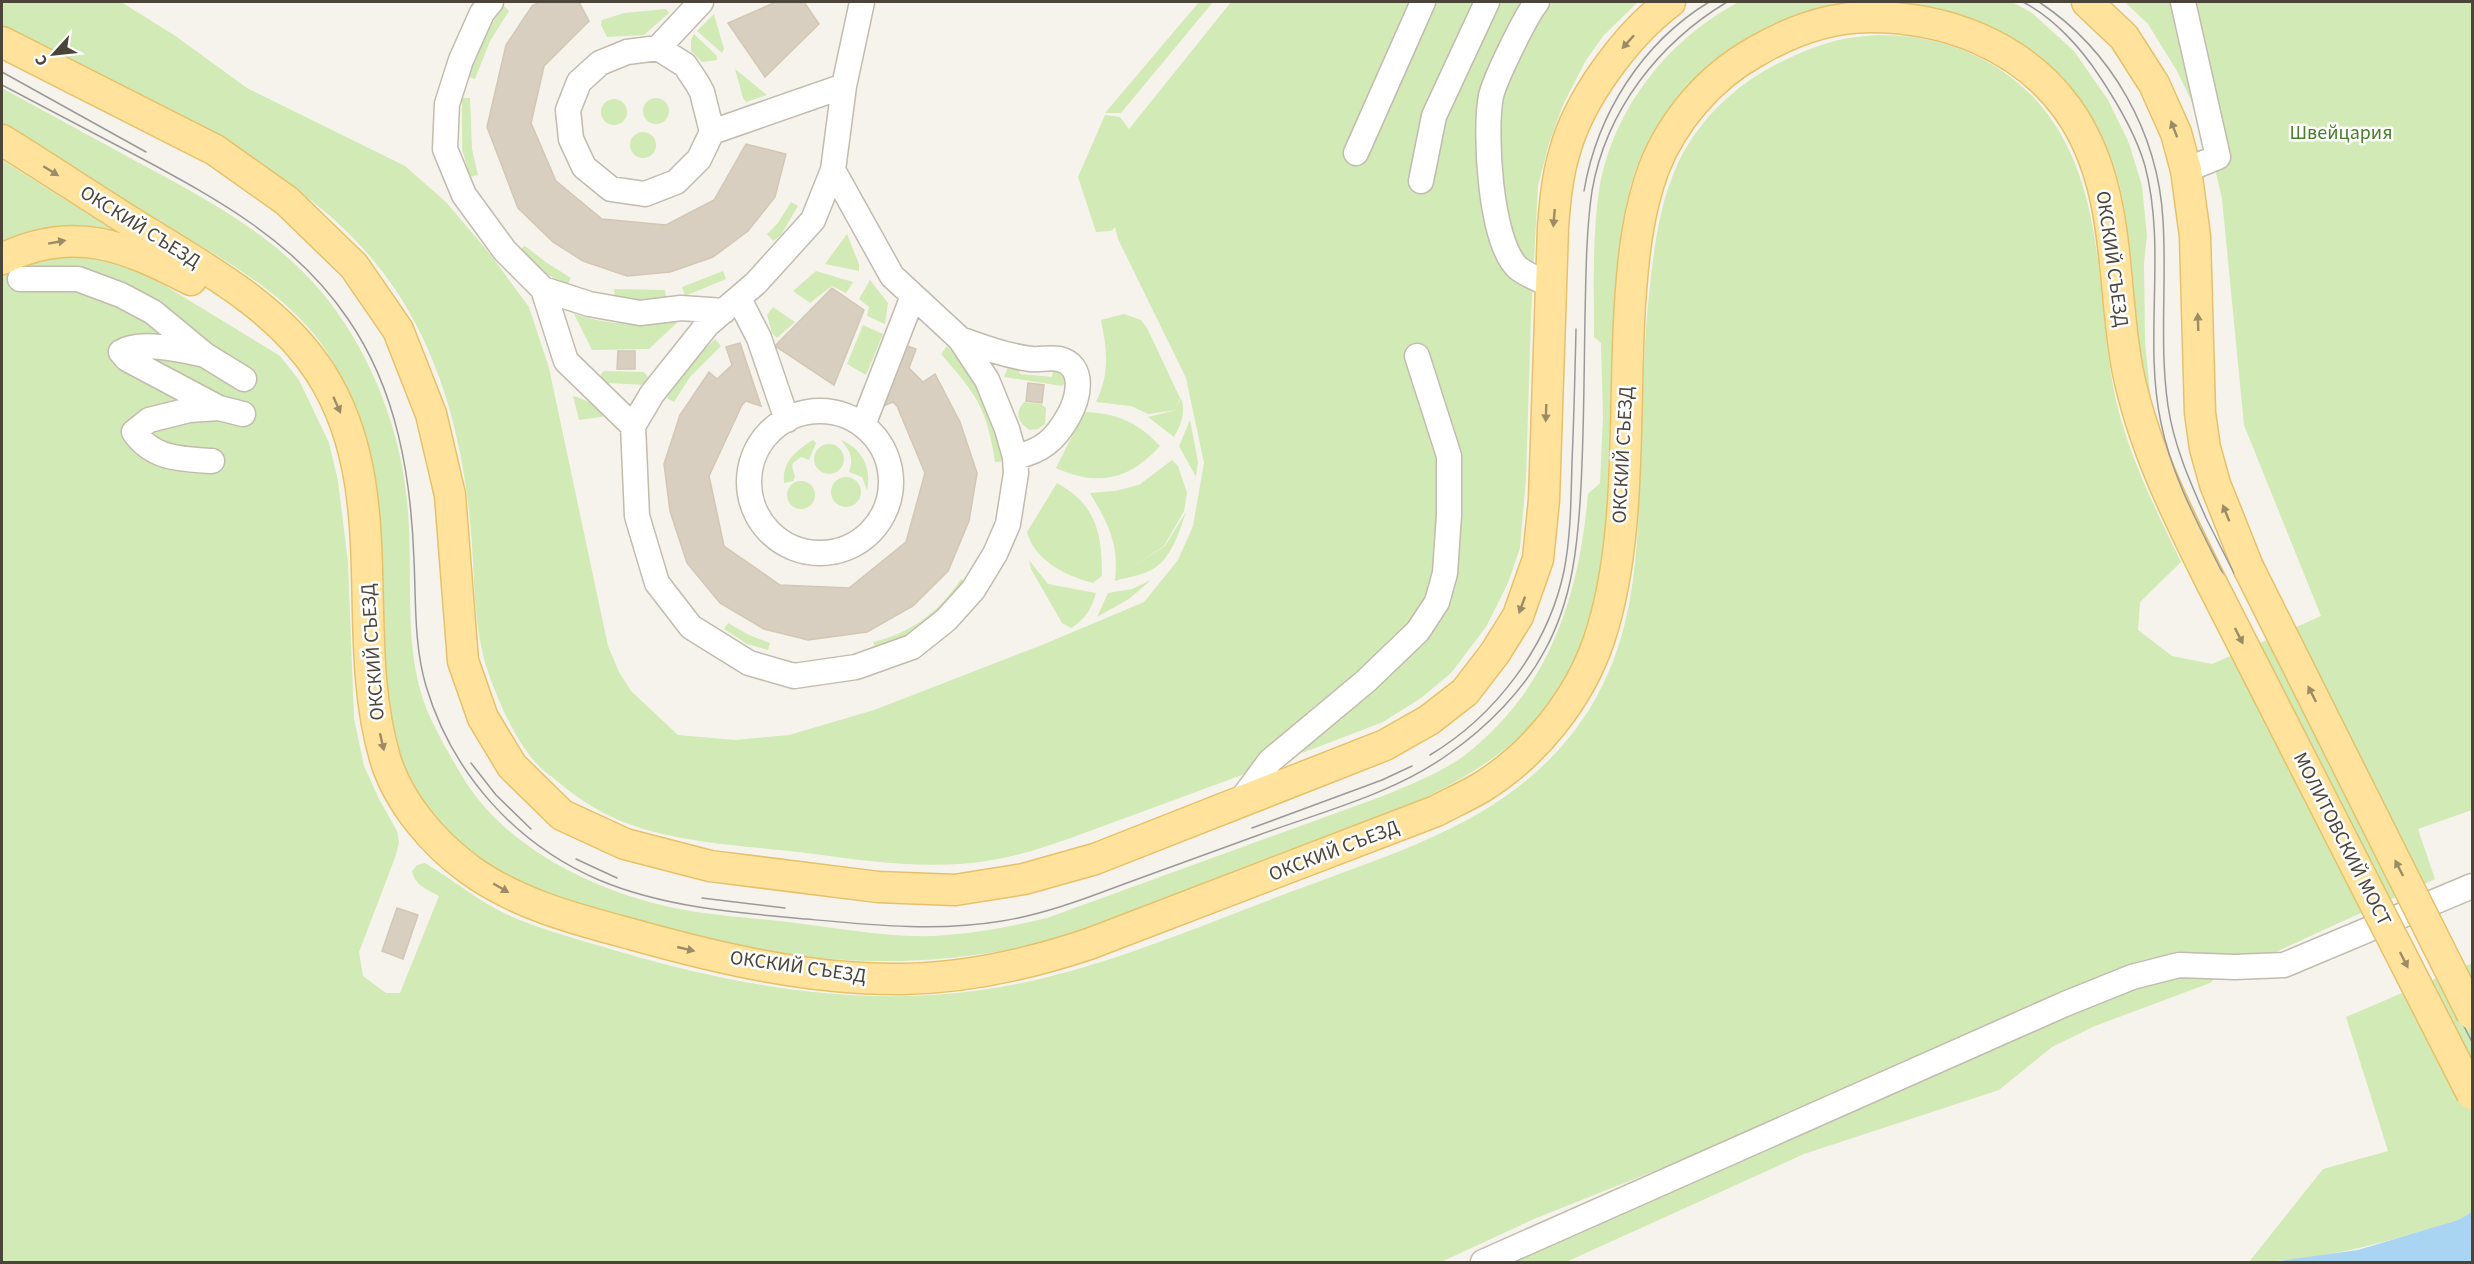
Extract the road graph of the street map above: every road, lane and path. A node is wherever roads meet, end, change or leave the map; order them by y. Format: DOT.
graph roads {
  1 [pos="491,2"];
  2 [pos="701,2"];
  3 [pos="862,2"];
  4 [pos="1423,2"];
  5 [pos="1488,2"];
  6 [pos="1538,2"];
  7 [pos="1670,2"];
  8 [pos="2087,2"];
  9 [pos="2183,2"];
  10 [pos="2,42"];
  11 [pos="658,48"];
  12 [pos="844,86"];
  13 [pos="712,132"];
  14 [pos="2,140"];
  15 [pos="1356,153"];
  16 [pos="833,170"];
  17 [pos="2186,170"];
  18 [pos="1421,181"];
  19 [pos="11,269"];
  20 [pos="1550,285"];
  21 [pos="543,290"];
  22 [pos="913,296"];
  23 [pos="731,305"];
  24 [pos="960,339"];
  25 [pos="205,355"];
  26 [pos="307,355"];
  27 [pos="1417,357"];
  28 [pos="244,378"];
  29 [pos="219,408"];
  30 [pos="243,414"];
  31 [pos="787,420"];
  32 [pos="863,425"];
  33 [pos="633,426"];
  34 [pos="1016,457"];
  35 [pos="212,461"];
  36 [pos="2212,584"];
  37 [pos="1239,803"];
  38 [pos="2472,886"];
  39 [pos="2472,1014"];
  40 [pos="2472,1094"];
  41 [pos="1483,1263"];
  1 -- 21 [label="street"];
  2 -- 11 [label="street"];
  3 -- 12 [label="street"];
  4 -- 15 [label="street"];
  5 -- 18 [label="street"];
  6 -- 20 [label="street"];
  7 -- 20 [label="main road, one-way"];
  17 -- 8 [label="main road, one-way"];
  9 -- 17 [label="street"];
  10 -- 37 [label="main road"];
  11 -- 13 [label="street"];
  11 -- 13 [label="street"];
  12 -- 13 [label="street"];
  12 -- 16 [label="street"];
  14 -- 26 [label="main road, ОКСКИЙ СЪЕЗД, one-way"];
  16 -- 22 [label="street"];
  16 -- 23 [label="street"];
  39 -- 17 [label="main road, МОЛИТОВСКИЙ МОСТ, one-way, bridge"];
  19 -- 25 [label="street"];
  19 -- 26 [label="main road, one-way"];
  20 -- 37 [label="main road, one-way"];
  21 -- 23 [label="street"];
  21 -- 33 [label="street"];
  22 -- 24 [label="street"];
  22 -- 32 [label="street"];
  23 -- 31 [label="street"];
  23 -- 33 [label="street"];
  24 -- 34 [label="street"];
  24 -- 34 [label="street"];
  25 -- 28 [label="street"];
  25 -- 29 [label="street"];
  26 -- 36 [label="main road, ОКСКИЙ СЪЕЗД, one-way"];
  27 -- 37 [label="street"];
  29 -- 30 [label="street"];
  29 -- 35 [label="street"];
  31 -- 32 [label="street"];
  31 -- 32 [label="street"];
  33 -- 34 [label="street"];
  36 -- 40 [label="main road, МОЛИТОВСКИЙ МОСТ, one-way, bridge"];
  38 -- 41 [label="street"];
}
